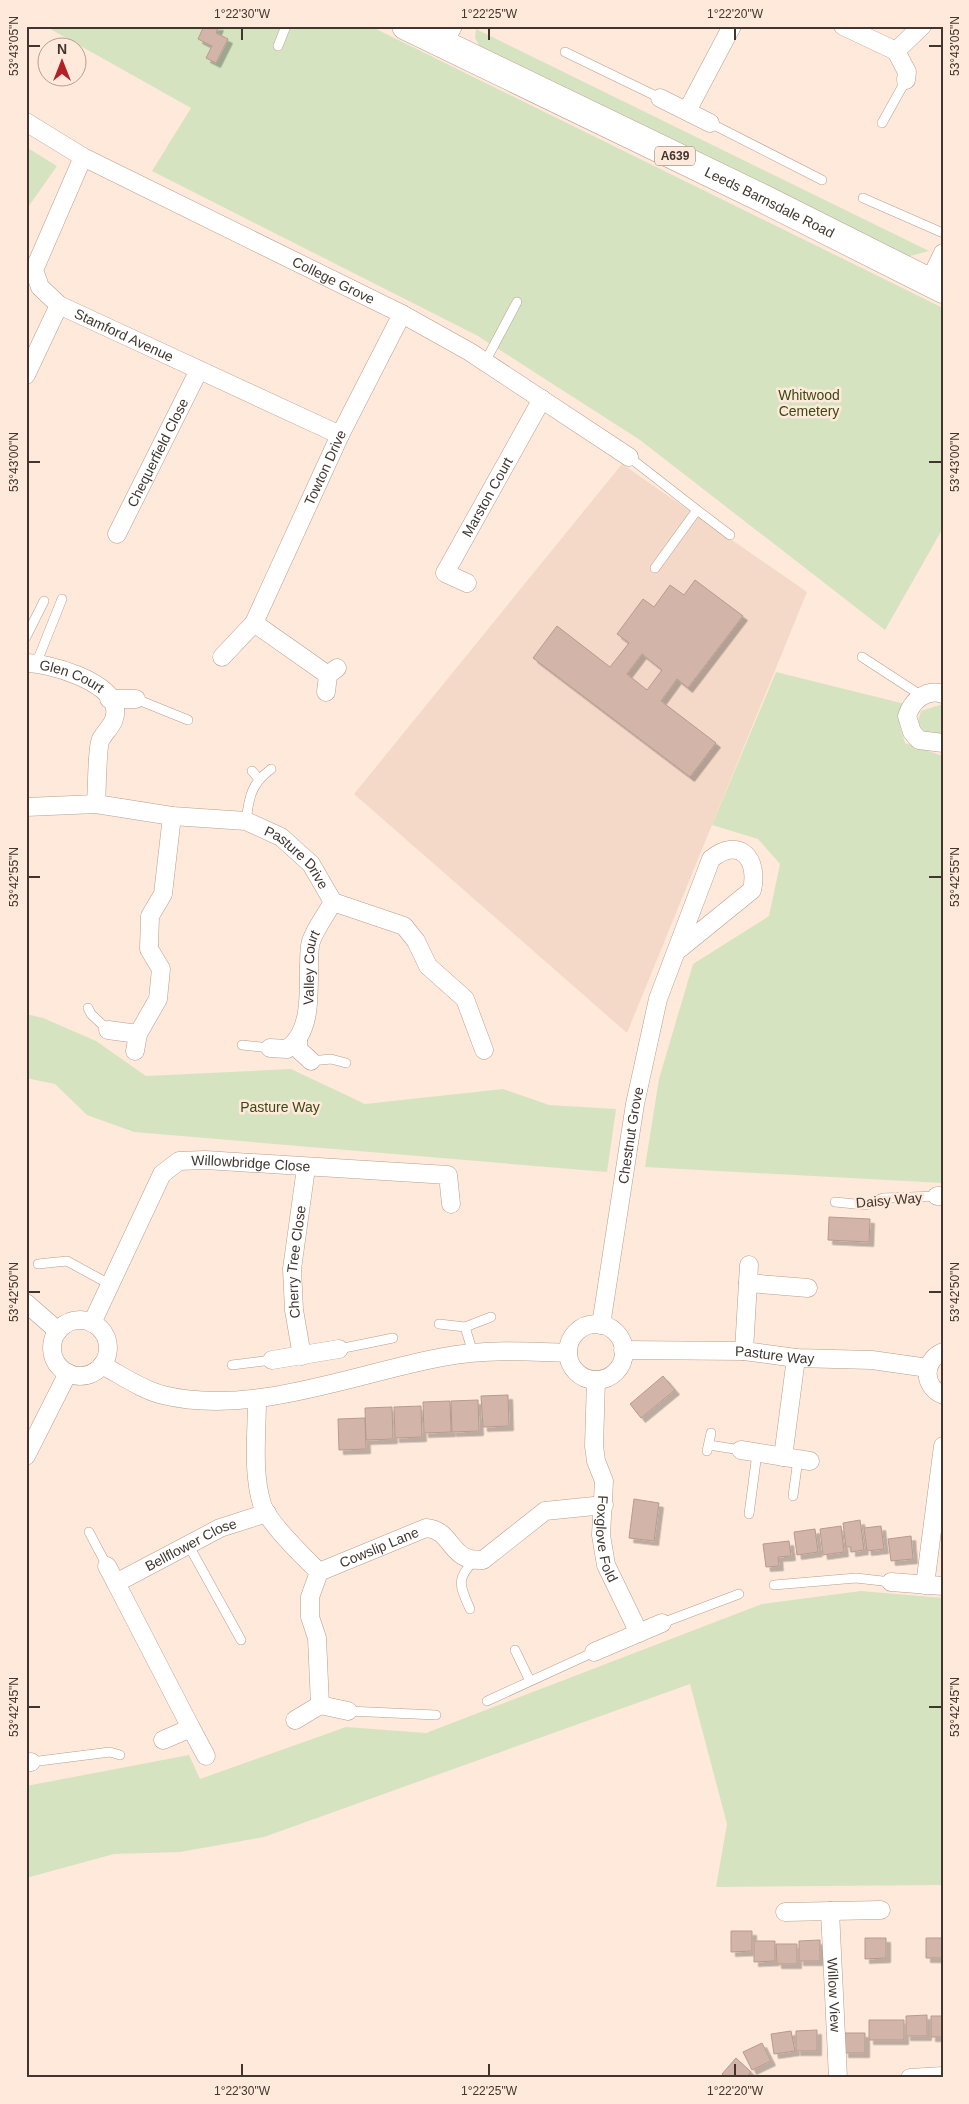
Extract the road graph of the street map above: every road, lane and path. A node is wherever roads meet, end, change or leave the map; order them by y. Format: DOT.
graph roads {
  1 [pos="286,26"];
  2 [pos="406,26"];
  3 [pos="732,26"];
  4 [pos="843,26"];
  5 [pos="922,26"];
  6 [pos="448,36"];
  7 [pos="278,46"];
  8 [pos="896,51"];
  9 [pos="565,52"];
  10 [pos="906,80"];
  11 [pos="660,98"];
  12 [pos="687,112"];
  13 [pos="26,122"];
  14 [pos="710,123"];
  15 [pos="882,123"];
  16 [pos="83,158"];
  17 [pos="822,180"];
  18 [pos="864,198"];
  19 [pos="943,233"];
  20 [pos="943,253"];
  21 [pos="936,285"];
  22 [pos="517,302"];
  23 [pos="59,305"];
  24 [pos="402,314"];
  25 [pos="485,362"];
  26 [pos="199,370"];
  27 [pos="26,375"];
  28 [pos="542,399"];
  29 [pos="340,434"];
  30 [pos="629,457"];
  31 [pos="697,510"];
  32 [pos="115,535"];
  33 [pos="730,535"];
  34 [pos="655,568"];
  35 [pos="467,583"];
  36 [pos="62,599"];
  37 [pos="44,601"];
  38 [pos="254,623"];
  39 [pos="26,637"];
  40 [pos="222,657"];
  41 [pos="862,658"];
  42 [pos="31,664"];
  43 [pos="331,678"];
  44 [pos="943,694"];
  45 [pos="922,696"];
  46 [pos="109,699"];
  47 [pos="136,699"];
  48 [pos="188,720"];
  49 [pos="943,743"];
  50 [pos="271,769"];
  51 [pos="252,771"];
  52 [pos="258,778"];
  53 [pos="96,804"];
  54 [pos="26,807"];
  55 [pos="172,816"];
  56 [pos="246,821"];
  57 [pos="333,902"];
  58 [pos="678,950"];
  59 [pos="88,1008"];
  60 [pos="108,1030"];
  61 [pos="298,1038"];
  62 [pos="242,1045"];
  63 [pos="270,1048"];
  64 [pos="484,1050"];
  65 [pos="311,1061"];
  66 [pos="346,1063"];
  67 [pos="306,1168"];
  68 [pos="940,1196"];
  69 [pos="835,1202"];
  70 [pos="451,1204"];
  71 [pos="38,1264"];
  72 [pos="749,1265"];
  73 [pos="748,1283"];
  74 [pos="112,1285"];
  75 [pos="808,1288"];
  76 [pos="26,1303"];
  77 [pos="491,1317"];
  78 [pos="92,1323"];
  79 [pos="438,1324"];
  80 [pos="601,1325"];
  81 [pos="466,1327"];
  82 [pos="58,1331"];
  83 [pos="393,1338"];
  84 [pos="339,1349"];
  85 [pos="623,1350"];
  86 [pos="744,1351"];
  87 [pos="943,1352"];
  88 [pos="568,1353"];
  89 [pos="473,1354"];
  90 [pos="302,1356"];
  91 [pos="796,1358"];
  92 [pos="272,1360"];
  93 [pos="232,1364"];
  94 [pos="102,1365"];
  95 [pos="928,1368"];
  96 [pos="68,1374"];
  97 [pos="596,1380"];
  98 [pos="943,1395"];
  99 [pos="257,1400"];
  100 [pos="711,1433"];
  101 [pos="943,1446"];
  102 [pos="749,1451"];
  103 [pos="26,1456"];
  104 [pos="797,1459"];
  105 [pos="793,1496"];
  106 [pos="604,1505"];
  107 [pos="267,1513"];
  108 [pos="749,1514"];
  109 [pos="89,1532"];
  110 [pos="189,1546"];
  111 [pos="475,1560"];
  112 [pos="107,1566"];
  113 [pos="319,1572"];
  114 [pos="891,1582"];
  115 [pos="116,1583"];
  116 [pos="774,1585"];
  117 [pos="925,1585"];
  118 [pos="943,1586"];
  119 [pos="739,1594"];
  120 [pos="470,1609"];
  121 [pos="662,1623"];
  122 [pos="638,1634"];
  123 [pos="241,1640"];
  124 [pos="516,1650"];
  125 [pos="594,1652"];
  126 [pos="530,1681"];
  127 [pos="487,1701"];
  128 [pos="320,1705"];
  129 [pos="348,1711"];
  130 [pos="436,1715"];
  131 [pos="295,1720"];
  132 [pos="190,1728"];
  133 [pos="163,1740"];
  134 [pos="120,1755"];
  135 [pos="206,1756"];
  136 [pos="29,1763"];
  137 [pos="881,1910"];
  138 [pos="830,1911"];
  139 [pos="785,1912"];
  140 [pos="943,2076"];
  141 [pos="838,2078"];
  142 [pos="910,2078"];
  1 -- 7 [label="lane"];
  2 -- 6 [label="main road, Leeds Barnsdale Road / A639"];
  3 -- 12 [label="street"];
  4 -- 8 [label="street"];
  5 -- 8 [label="street"];
  6 -- 21 [label="main road, Leeds Barnsdale Road / A639"];
  8 -- 10 [label="street"];
  9 -- 11 [label="lane"];
  10 -- 15 [label="lane"];
  11 -- 12 [label="street"];
  12 -- 14 [label="street"];
  13 -- 16 [label="street, College Grove"];
  14 -- 17 [label="lane"];
  16 -- 23 [label="street, Stamford Avenue"];
  16 -- 24 [label="street, College Grove"];
  18 -- 19 [label="lane"];
  20 -- 21 [label="street"];
  22 -- 25 [label="lane"];
  23 -- 26 [label="street, Stamford Avenue"];
  23 -- 27 [label="street"];
  24 -- 25 [label="street, College Grove"];
  24 -- 29 [label="street, Towton Drive"];
  25 -- 28 [label="street, College Grove"];
  26 -- 29 [label="street, Stamford Avenue"];
  26 -- 32 [label="street, Chequerfield Close"];
  28 -- 30 [label="street, College Grove"];
  28 -- 35 [label="street, Marston Court"];
  29 -- 38 [label="street, Towton Drive"];
  30 -- 31 [label="lane"];
  31 -- 33 [label="lane"];
  31 -- 34 [label="lane"];
  36 -- 42 [label="lane"];
  37 -- 39 [label="lane"];
  38 -- 40 [label="street, Towton Drive"];
  38 -- 43 [label="street"];
  41 -- 45 [label="lane"];
  42 -- 46 [label="street, Glen Court"];
  44 -- 45 [label="street"];
  45 -- 49 [label="street"];
  46 -- 47 [label="street, Glen Court"];
  46 -- 53 [label="street, Glen Court"];
  47 -- 48 [label="lane"];
  50 -- 52 [label="lane"];
  51 -- 52 [label="lane"];
  52 -- 56 [label="lane"];
  53 -- 54 [label="street, Pasture Drive"];
  53 -- 55 [label="street, Pasture Drive"];
  55 -- 56 [label="street, Pasture Drive"];
  55 -- 60 [label="street"];
  56 -- 57 [label="street, Pasture Drive"];
  57 -- 61 [label="street, Valley Court"];
  57 -- 64 [label="street, Pasture Drive"];
  58 -- 58 [label="street, Chestnut Grove"];
  58 -- 80 [label="street, Chestnut Grove"];
  59 -- 60 [label="lane"];
  61 -- 63 [label="street"];
  61 -- 65 [label="street"];
  62 -- 63 [label="lane"];
  65 -- 66 [label="lane"];
  67 -- 70 [label="street, Willowbridge Close"];
  67 -- 74 [label="street, Willowbridge Close"];
  67 -- 90 [label="street, Cherry Tree Close"];
  68 -- 69 [label="lane, Daisy Way"];
  71 -- 74 [label="lane"];
  72 -- 73 [label="street"];
  73 -- 75 [label="street"];
  73 -- 86 [label="street"];
  74 -- 78 [label="street, Willowbridge Close"];
  76 -- 82 [label="street"];
  77 -- 81 [label="lane"];
  78 -- 82 [label="street"];
  78 -- 94 [label="street"];
  79 -- 81 [label="lane"];
  80 -- 85 [label="street"];
  80 -- 88 [label="street"];
  81 -- 89 [label="lane"];
  82 -- 96 [label="street"];
  83 -- 84 [label="lane"];
  84 -- 90 [label="street"];
  85 -- 86 [label="street, Pasture Way"];
  85 -- 97 [label="street"];
  86 -- 91 [label="street, Pasture Way"];
  87 -- 95 [label="street"];
  88 -- 89 [label="street"];
  88 -- 97 [label="street"];
  89 -- 99 [label="street"];
  90 -- 92 [label="street"];
  91 -- 95 [label="street, Pasture Way"];
  91 -- 104 [label="street"];
  92 -- 93 [label="lane"];
  94 -- 96 [label="street"];
  94 -- 99 [label="street"];
  95 -- 98 [label="street"];
  96 -- 103 [label="street"];
  97 -- 106 [label="street, Foxglove Fold"];
  99 -- 107 [label="street"];
  100 -- 102 [label="lane"];
  101 -- 117 [label="street"];
  102 -- 104 [label="street"];
  102 -- 108 [label="lane"];
  104 -- 105 [label="lane"];
  106 -- 111 [label="street"];
  106 -- 122 [label="street, Foxglove Fold"];
  107 -- 110 [label="street, Bellflower Close"];
  107 -- 113 [label="street"];
  109 -- 112 [label="lane"];
  110 -- 115 [label="street, Bellflower Close"];
  110 -- 123 [label="lane"];
  111 -- 113 [label="street, Cowslip Lane"];
  111 -- 120 [label="lane"];
  112 -- 115 [label="street"];
  113 -- 128 [label="street"];
  114 -- 116 [label="lane"];
  114 -- 117 [label="street"];
  115 -- 132 [label="street"];
  117 -- 118 [label="street"];
  119 -- 121 [label="lane"];
  121 -- 122 [label="street"];
  122 -- 125 [label="street"];
  124 -- 126 [label="lane"];
  125 -- 126 [label="lane"];
  126 -- 127 [label="lane"];
  128 -- 129 [label="street"];
  128 -- 131 [label="street"];
  129 -- 130 [label="lane"];
  132 -- 133 [label="street"];
  132 -- 135 [label="street"];
  134 -- 136 [label="lane"];
  137 -- 138 [label="street"];
  138 -- 139 [label="street"];
  138 -- 141 [label="street, Willow View"];
  140 -- 142 [label="street"];
}
